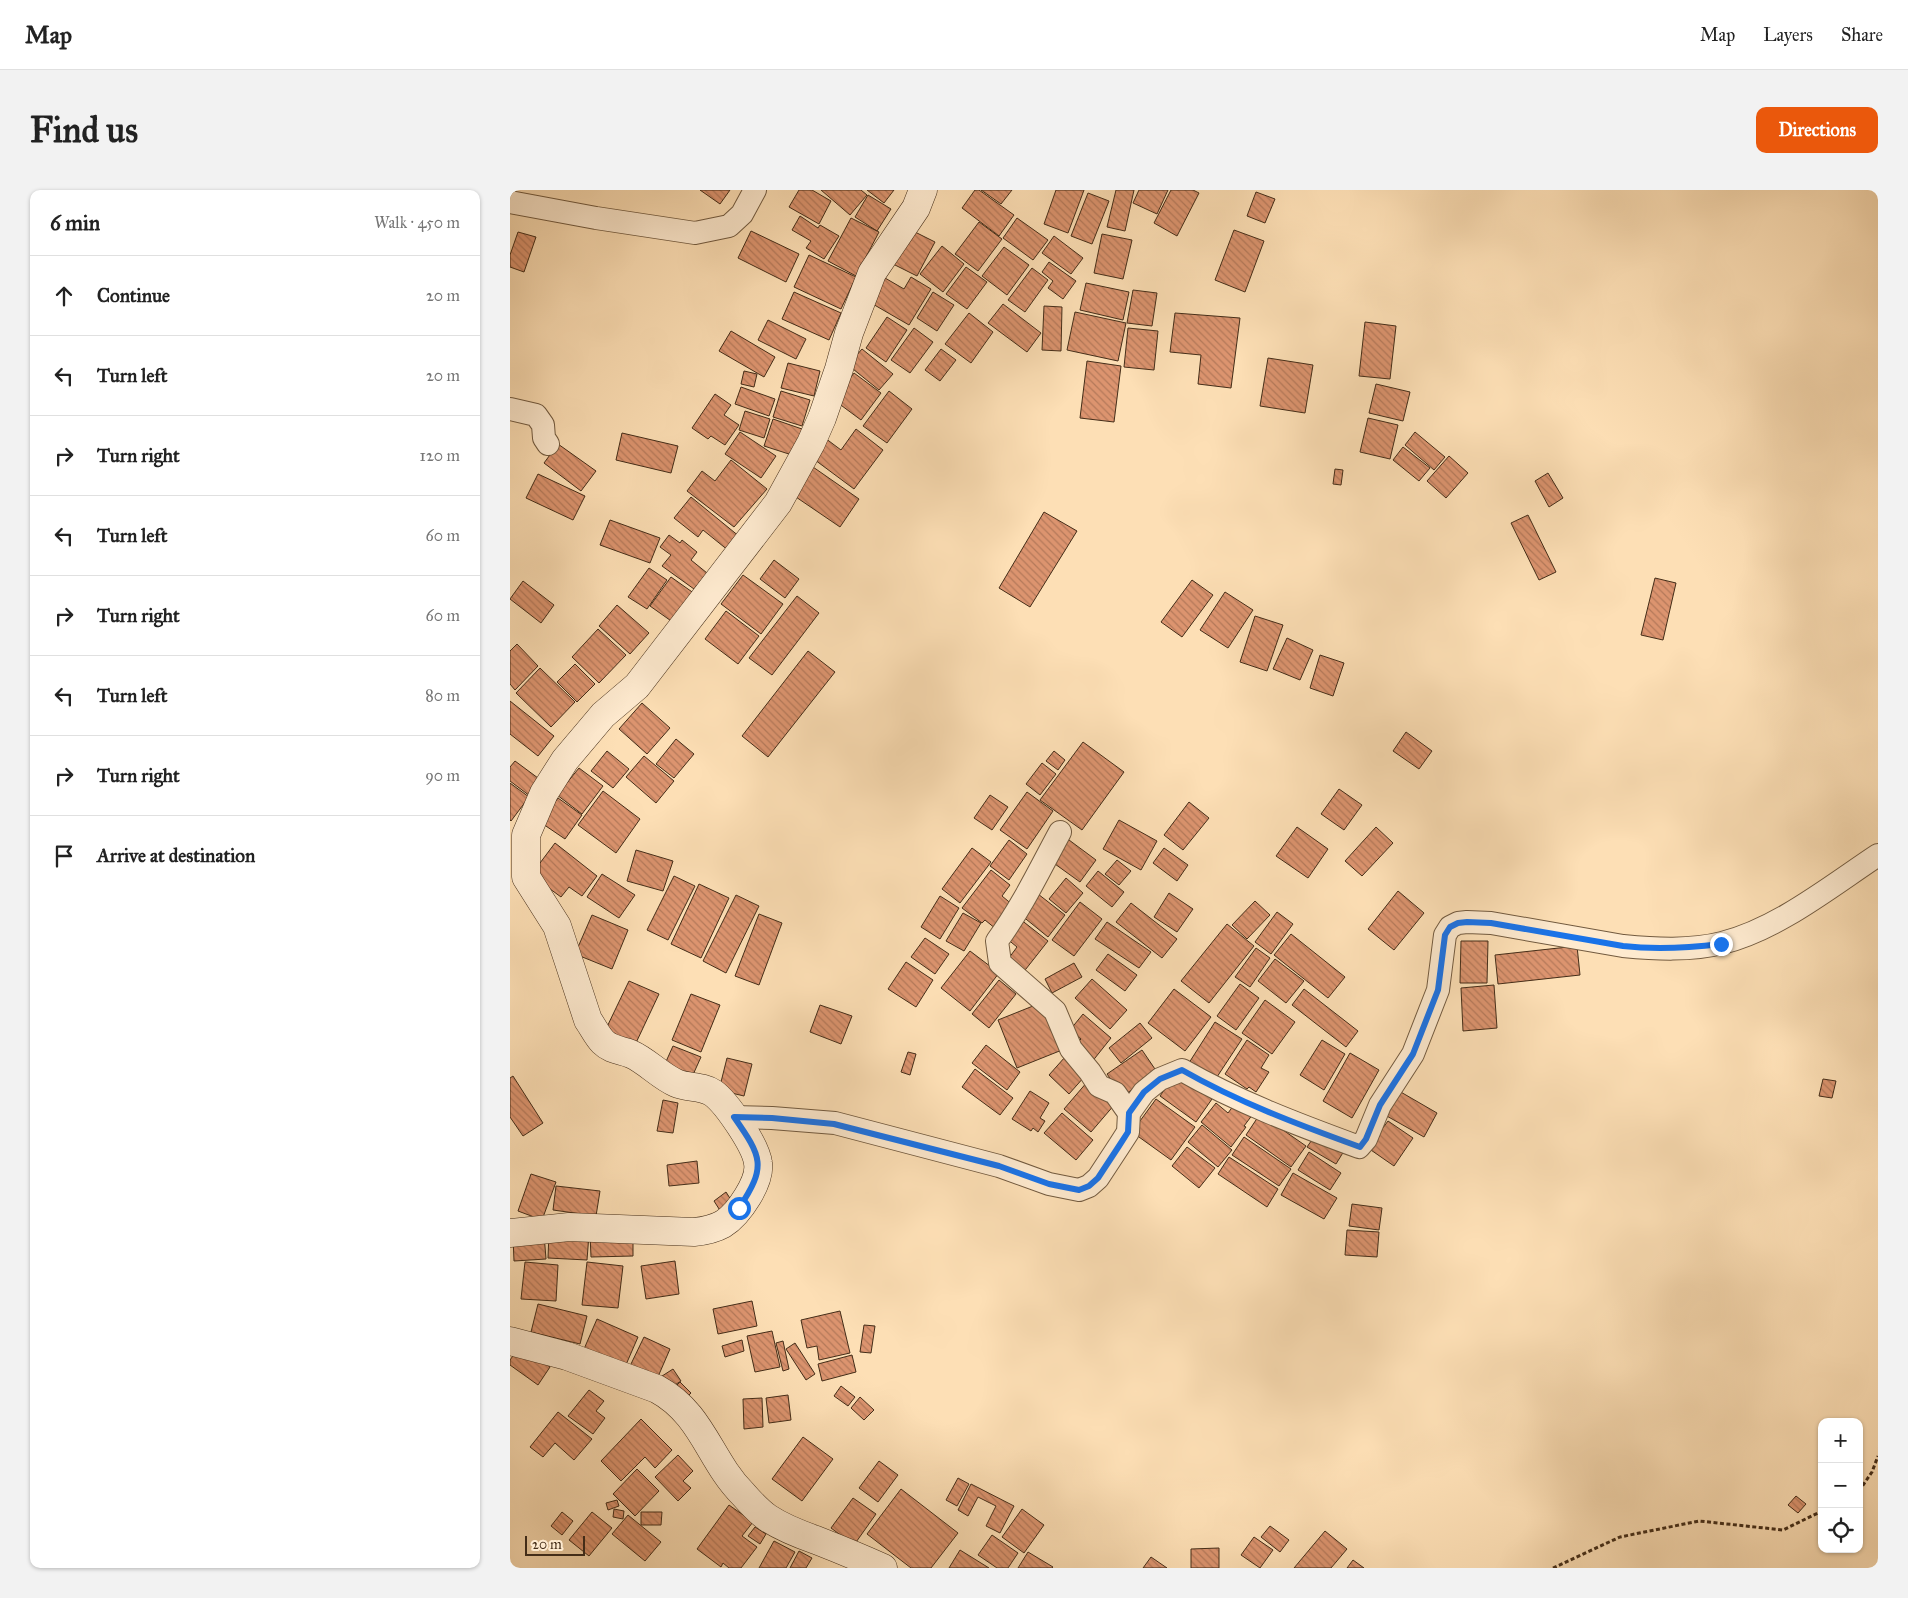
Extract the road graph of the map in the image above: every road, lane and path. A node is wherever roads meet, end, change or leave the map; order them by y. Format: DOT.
graph roads {
  1 [pos="755,190"];
  2 [pos="923,190"];
  3 [pos="510,202"];
  4 [pos="510,409"];
  5 [pos="548,444"];
  6 [pos="1060,832"];
  7 [pos="1878,855"];
  8 [pos="1129,1113"];
  9 [pos="734,1117"];
  10 [pos="510,1233"];
  11 [pos="510,1341"];
  12 [pos="1878,1456"];
  13 [pos="1863,1485"];
  14 [pos="1818,1513"];
  15 [pos="883,1568"];
  16 [pos="1553,1568"];
  1 -- 3 [label="street"];
  2 -- 9 [label="street"];
  4 -- 5 [label="street"];
  6 -- 8 [label="street"];
  7 -- 8 [label="street"];
  8 -- 9 [label="street"];
  9 -- 10 [label="street"];
  11 -- 15 [label="street"];
  12 -- 13 [label="path"];
  14 -- 16 [label="path"];
}
